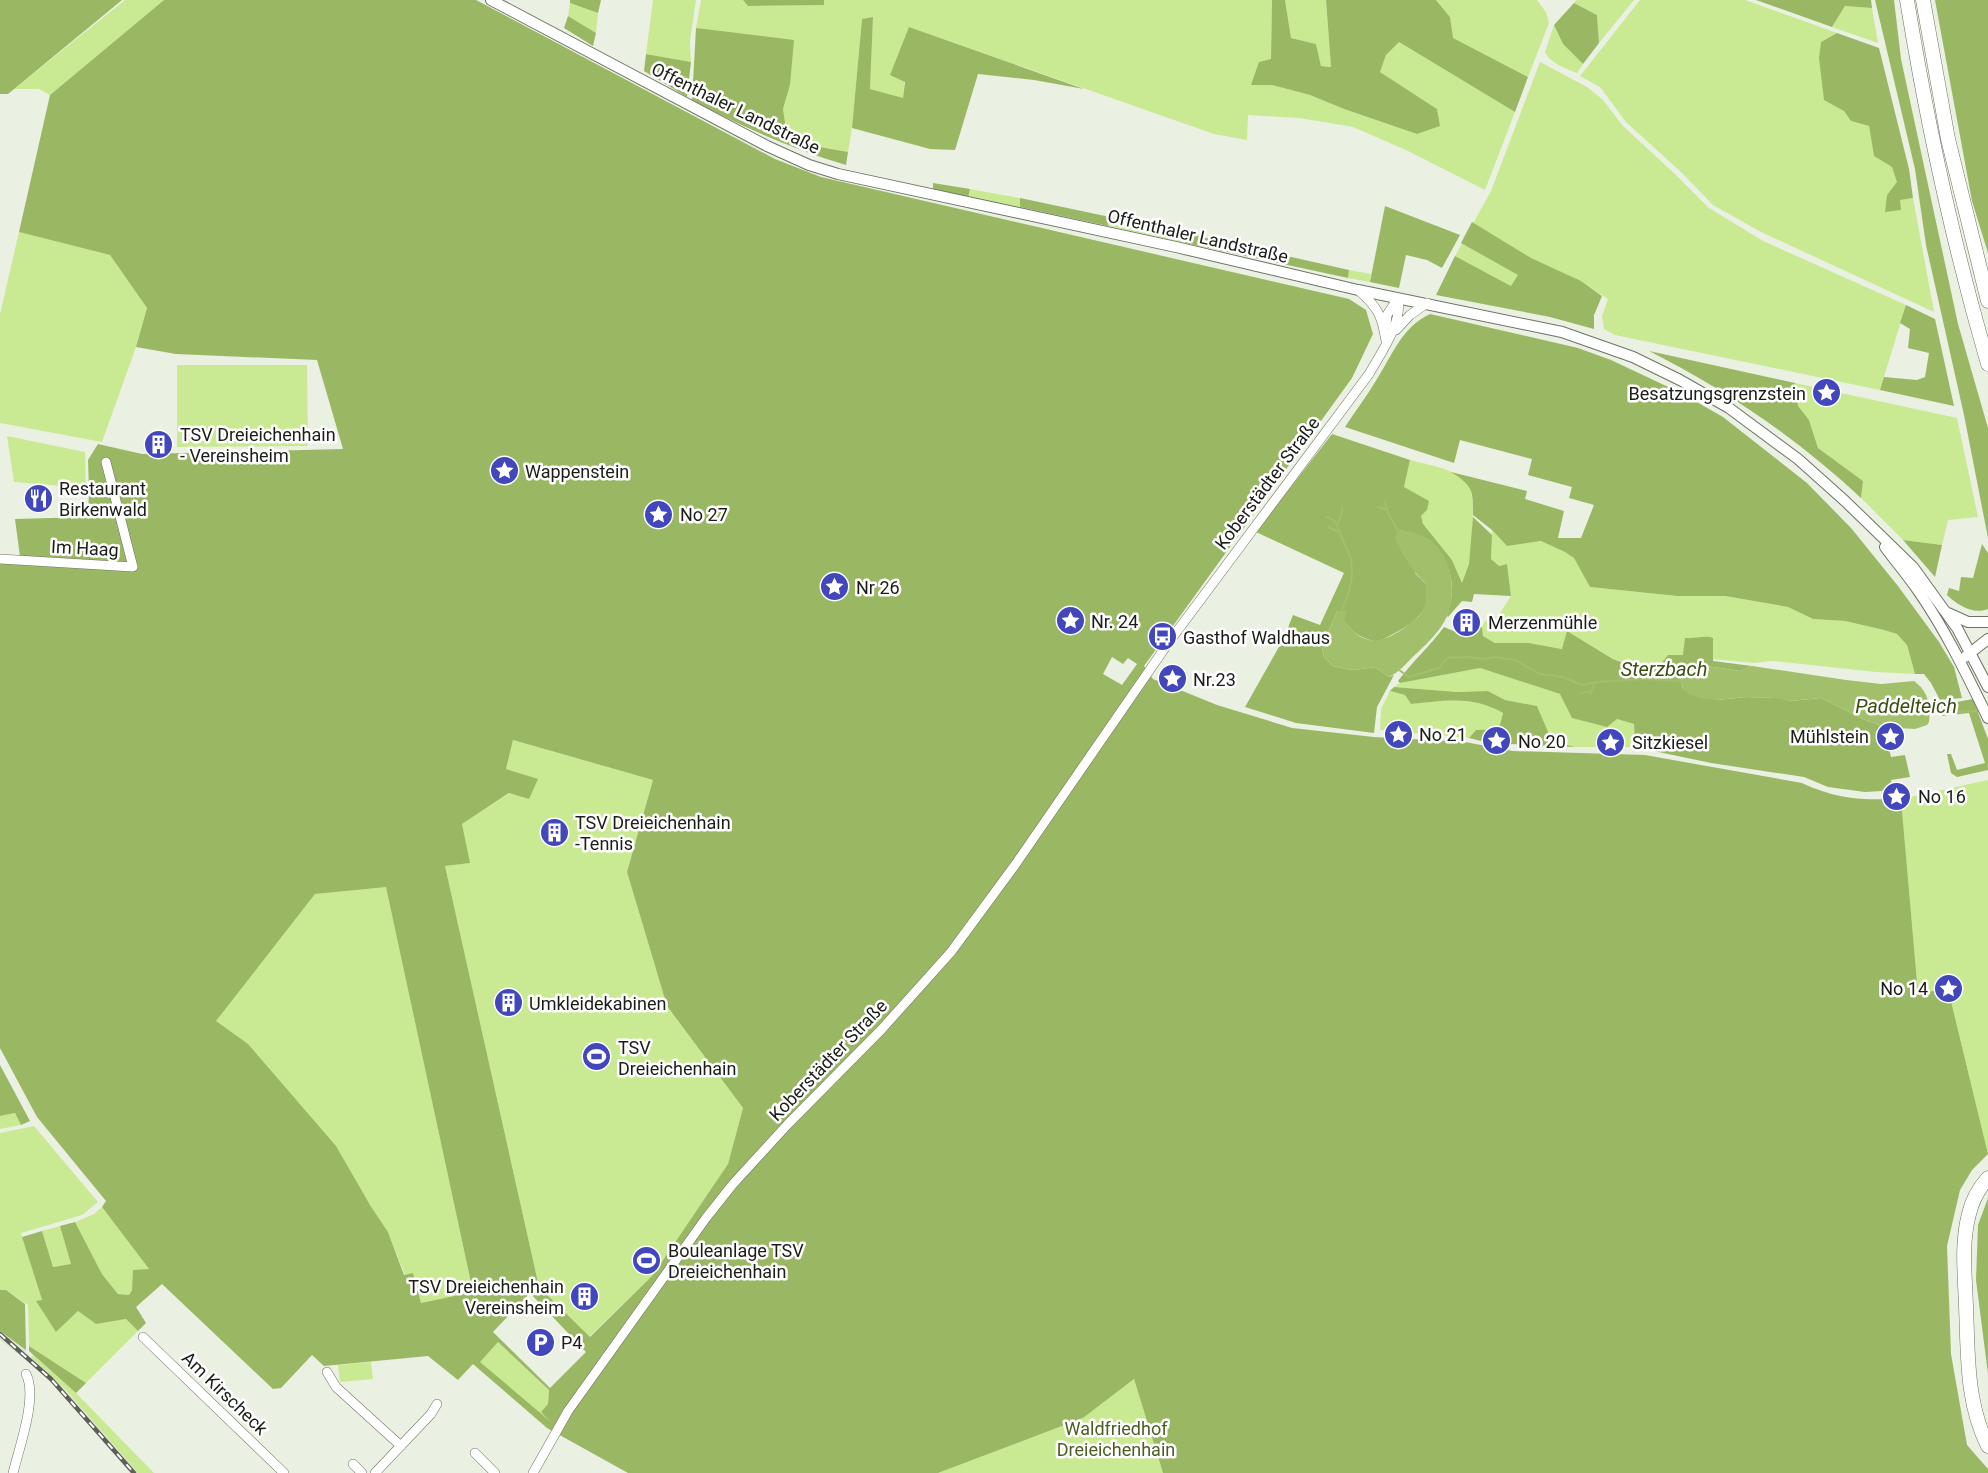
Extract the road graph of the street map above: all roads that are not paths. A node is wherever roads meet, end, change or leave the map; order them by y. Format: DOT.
graph roads {
  1 [pos="491,0"];
  2 [pos="1907,0"];
  3 [pos="1923,0"];
  4 [pos="1358,290"];
  5 [pos="1398,297"];
  6 [pos="1988,301"];
  7 [pos="1427,303"];
  8 [pos="1386,341"];
  9 [pos="1988,364"];
  10 [pos="106,462"];
  11 [pos="1876,533"];
  12 [pos="0,559"];
  13 [pos="1947,612"];
  14 [pos="1988,622"];
  15 [pos="1988,639"];
  16 [pos="1971,653"];
  17 [pos="1960,661"];
  18 [pos="1988,687"];
  19 [pos="1988,718"];
  20 [pos="1988,1178"];
  21 [pos="143,1336"];
  22 [pos="327,1372"];
  23 [pos="26,1374"];
  24 [pos="436,1404"];
  25 [pos="401,1446"];
  26 [pos="1988,1446"];
  27 [pos="475,1453"];
  28 [pos="353,1464"];
  29 [pos="490,1472"];
  30 [pos="13,1473"];
  31 [pos="284,1473"];
  32 [pos="362,1473"];
  33 [pos="375,1473"];
  34 [pos="533,1473"];
  1 -- 4 [label="main road, Offenthaler Landstraße"];
  2 -- 9 [label="highway"];
  3 -- 6 [label="highway"];
  4 -- 5 [label="main road, Offenthaler Landstraße"];
  4 -- 8 [label="street"];
  5 -- 7 [label="main road, Offenthaler Landstraße"];
  5 -- 8 [label="street"];
  7 -- 8 [label="street"];
  7 -- 11 [label="main road, Offenthaler Landstraße"];
  8 -- 34 [label="street, Koberstädter Straße"];
  10 -- 12 [label="street, Im Haag"];
  11 -- 13 [label="main road, Offenthaler Landstraße"];
  11 -- 17 [label="main road, Offenthaler Landstraße"];
  13 -- 14 [label="main road"];
  13 -- 16 [label="main road, Offenthaler Landstraße"];
  15 -- 16 [label="main road"];
  16 -- 17 [label="main road"];
  16 -- 18 [label="main road, Offenthaler Landstraße"];
  17 -- 19 [label="main road, Offenthaler Landstraße"];
  20 -- 26 [label="highway"];
  21 -- 31 [label="street, Am Kirscheck"];
  22 -- 25 [label="street"];
  23 -- 30 [label="street"];
  24 -- 25 [label="street"];
  25 -- 33 [label="street"];
  27 -- 29 [label="street"];
  28 -- 32 [label="street"];
}
